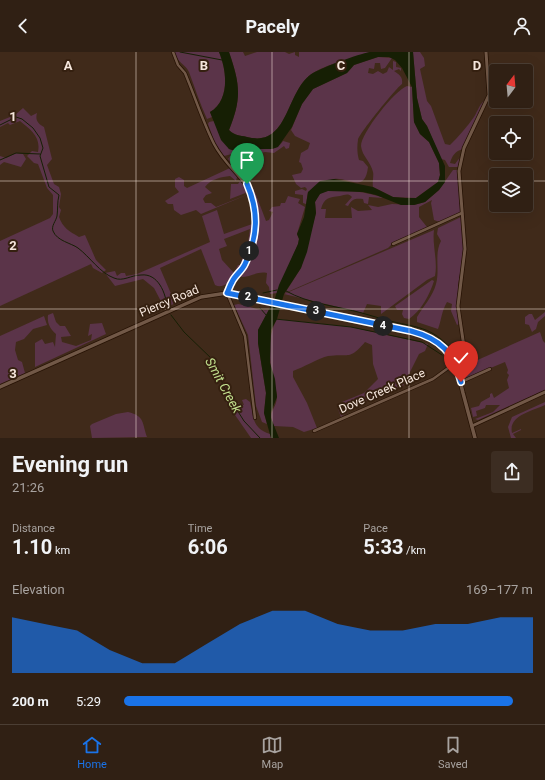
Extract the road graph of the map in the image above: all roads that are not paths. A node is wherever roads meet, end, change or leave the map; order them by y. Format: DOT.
graph roads {
  1 [pos="173,52"];
  2 [pos="486,52"];
  3 [pos="462,213"];
  4 [pos="393,244"];
  5 [pos="227,293"];
  6 [pos="455,363"];
  7 [pos="490,369"];
  8 [pos="461,382"];
  9 [pos="0,387"];
  10 [pos="545,392"];
  11 [pos="255,418"];
  12 [pos="472,426"];
  13 [pos="314,431"];
  14 [pos="474,438"];
  1 -- 5 [label="street"];
  2 -- 3 [label="street"];
  3 -- 4 [label="street"];
  3 -- 6 [label="street"];
  5 -- 6 [label="main road, Piercy Road"];
  5 -- 9 [label="main road, Piercy Road"];
  5 -- 11 [label="street"];
  6 -- 8 [label="main road, Piercy Road"];
  6 -- 13 [label="street, Dove Creek Place"];
  7 -- 8 [label="street"];
  8 -- 12 [label="main road, Piercy Road"];
  10 -- 12 [label="street"];
  12 -- 14 [label="main road, Piercy Road"];
}
